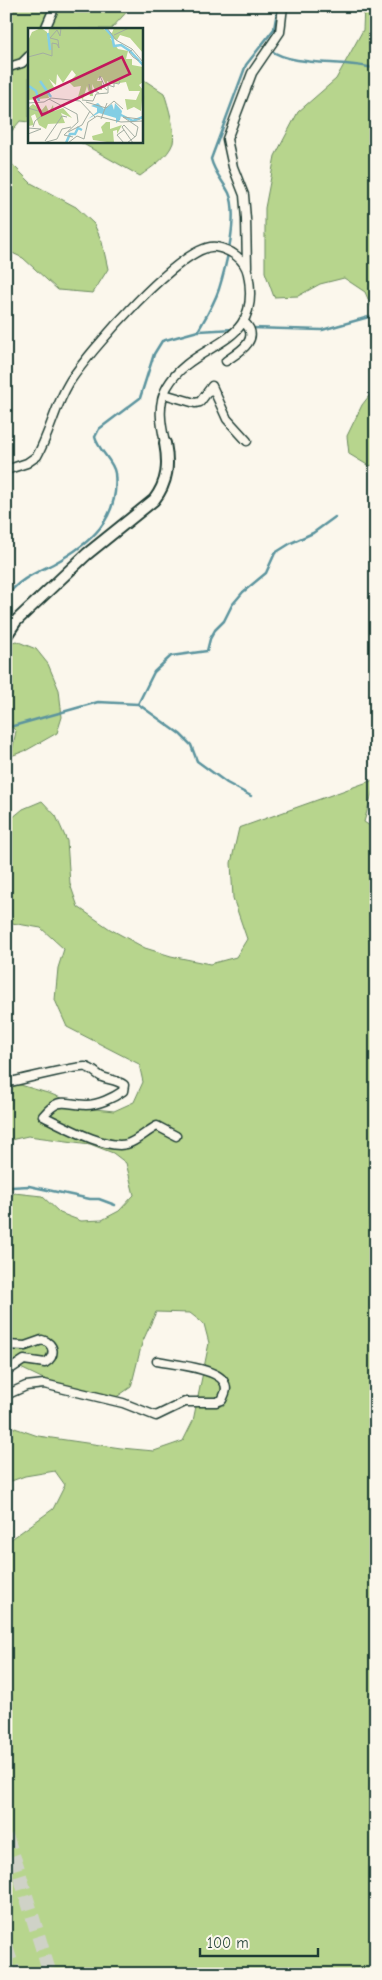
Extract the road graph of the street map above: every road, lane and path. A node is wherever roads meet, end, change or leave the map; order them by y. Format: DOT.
graph roads {
  1 [pos="55,6"];
  2 [pos="284,6"];
  3 [pos="44,28"];
  4 [pos="28,57"];
  5 [pos="6,68"];
  6 [pos="247,267"];
  7 [pos="246,326"];
  8 [pos="226,361"];
  9 [pos="164,394"];
  10 [pos="246,441"];
  11 [pos="165,443"];
  12 [pos="6,470"];
  13 [pos="6,636"];
  14 [pos="6,1082"];
  15 [pos="176,1136"];
  16 [pos="6,1345"];
  17 [pos="157,1361"];
  18 [pos="6,1372"];
  19 [pos="6,1395"];
  1 -- 3 [label="street"];
  2 -- 6 [label="street"];
  4 -- 5 [label="street"];
  6 -- 7 [label="street"];
  6 -- 12 [label="street"];
  7 -- 8 [label="street"];
  7 -- 9 [label="street"];
  9 -- 10 [label="street"];
  9 -- 11 [label="street"];
  11 -- 13 [label="street"];
  14 -- 15 [label="street"];
  16 -- 18 [label="street"];
  17 -- 19 [label="street"];
}
